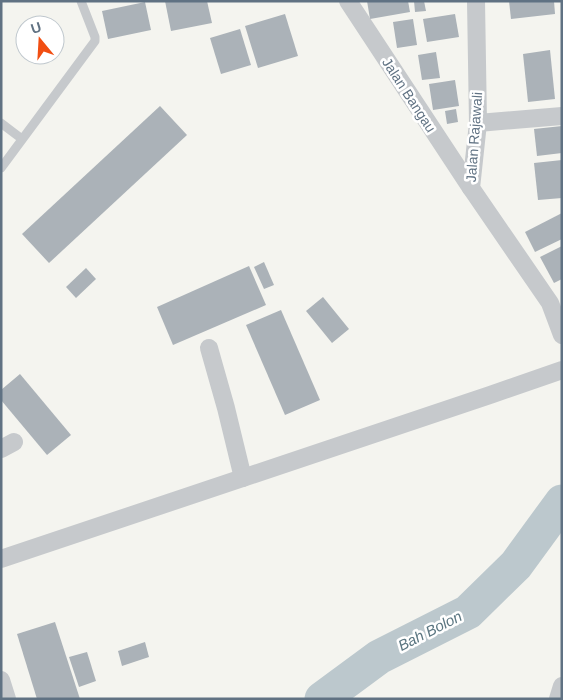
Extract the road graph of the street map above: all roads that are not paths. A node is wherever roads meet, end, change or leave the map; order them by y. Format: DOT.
graph roads {
  1 [pos="81,1"];
  2 [pos="348,1"];
  3 [pos="476,1"];
  4 [pos="562,116"];
  5 [pos="1,123"];
  6 [pos="478,124"];
  7 [pos="22,139"];
  8 [pos="1,168"];
  9 [pos="471,188"];
  10 [pos="562,335"];
  11 [pos="209,348"];
  12 [pos="562,370"];
  13 [pos="243,478"];
  14 [pos="1,559"];
  15 [pos="1,680"];
  16 [pos="562,686"];
  17 [pos="7,699"];
  18 [pos="558,699"];
  1 -- 7 [label="lane"];
  2 -- 9 [label="street, Jalan Bangau"];
  3 -- 6 [label="street, Jalan Rajawali"];
  4 -- 6 [label="street"];
  5 -- 7 [label="lane"];
  6 -- 9 [label="street, Jalan Rajawali"];
  7 -- 8 [label="lane"];
  9 -- 10 [label="street, Jalan Rajawali"];
  11 -- 13 [label="street"];
  12 -- 13 [label="street"];
  13 -- 14 [label="street"];
  15 -- 17 [label="street"];
  16 -- 18 [label="street"];
}
